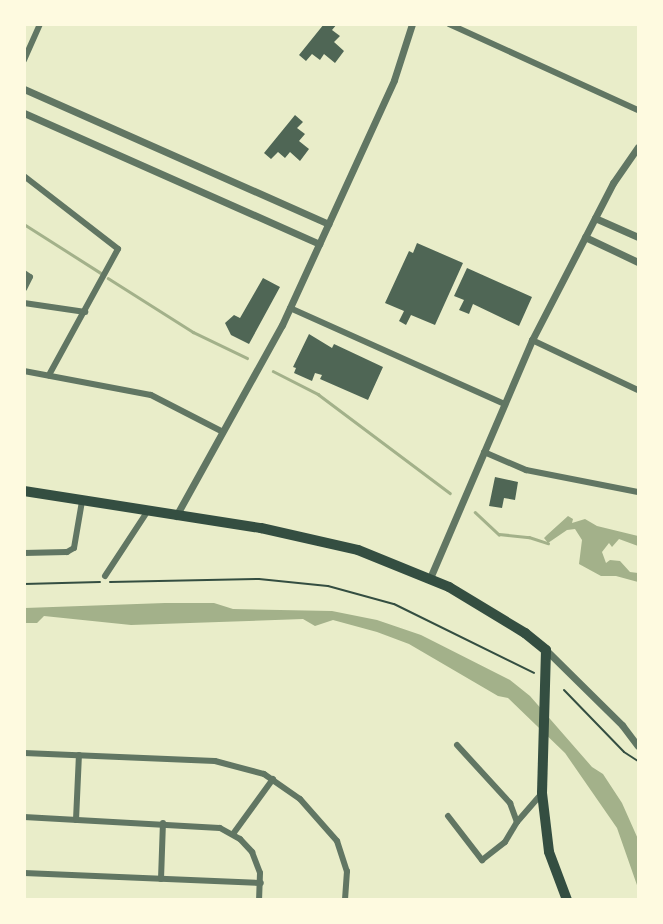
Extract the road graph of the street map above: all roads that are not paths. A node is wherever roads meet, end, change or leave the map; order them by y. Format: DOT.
graph roads {
  1 [pos="40,24"];
  2 [pos="412,24"];
  3 [pos="449,24"];
  4 [pos="24,60"];
  5 [pos="24,89"];
  6 [pos="639,110"];
  7 [pos="24,114"];
  8 [pos="639,147"];
  9 [pos="24,176"];
  10 [pos="595,218"];
  11 [pos="328,224"];
  12 [pos="585,237"];
  13 [pos="639,237"];
  14 [pos="319,244"];
  15 [pos="639,262"];
  16 [pos="24,273"];
  17 [pos="24,289"];
  18 [pos="24,303"];
  19 [pos="290,308"];
  20 [pos="85,312"];
  21 [pos="532,340"];
  22 [pos="24,371"];
  23 [pos="49,375"];
  24 [pos="639,390"];
  25 [pos="505,404"];
  26 [pos="223,432"];
  27 [pos="484,452"];
  28 [pos="24,491"];
  29 [pos="639,492"];
  30 [pos="82,501"];
  31 [pos="147,512"];
  32 [pos="176,516"];
  33 [pos="24,553"];
  34 [pos="105,576"];
  35 [pos="430,578"];
  36 [pos="546,650"];
  37 [pos="457,745"];
  38 [pos="639,746"];
  39 [pos="24,753"];
  40 [pos="79,755"];
  41 [pos="273,779"];
  42 [pos="542,793"];
  43 [pos="448,816"];
  44 [pos="24,817"];
  45 [pos="76,820"];
  46 [pos="517,822"];
  47 [pos="163,823"];
  48 [pos="233,834"];
  49 [pos="24,873"];
  50 [pos="161,879"];
  51 [pos="261,883"];
  52 [pos="259,900"];
  53 [pos="345,900"];
  54 [pos="567,900"];
  1 -- 4 [label="street"];
  2 -- 11 [label="street"];
  3 -- 6 [label="street"];
  5 -- 11 [label="street"];
  7 -- 14 [label="street"];
  8 -- 10 [label="street"];
  9 -- 20 [label="street"];
  10 -- 12 [label="street"];
  10 -- 13 [label="street"];
  11 -- 14 [label="street"];
  12 -- 15 [label="street"];
  12 -- 21 [label="street"];
  14 -- 19 [label="street"];
  16 -- 17 [label="street"];
  18 -- 20 [label="street"];
  19 -- 25 [label="street"];
  19 -- 26 [label="street"];
  20 -- 23 [label="street"];
  21 -- 24 [label="street"];
  21 -- 25 [label="street"];
  22 -- 23 [label="street"];
  23 -- 26 [label="street"];
  25 -- 27 [label="street"];
  26 -- 32 [label="street"];
  27 -- 29 [label="street"];
  27 -- 35 [label="street"];
  28 -- 30 [label="highway"];
  30 -- 31 [label="highway"];
  30 -- 33 [label="street"];
  31 -- 32 [label="highway"];
  31 -- 34 [label="street"];
  32 -- 35 [label="highway"];
  35 -- 36 [label="highway"];
  36 -- 38 [label="street"];
  36 -- 42 [label="highway"];
  37 -- 46 [label="street"];
  39 -- 40 [label="street"];
  40 -- 41 [label="street"];
  40 -- 45 [label="street"];
  41 -- 48 [label="street"];
  41 -- 53 [label="street"];
  42 -- 46 [label="street"];
  42 -- 54 [label="highway"];
  43 -- 46 [label="street"];
  44 -- 45 [label="street"];
  45 -- 47 [label="street"];
  47 -- 48 [label="street"];
  47 -- 50 [label="street"];
  48 -- 51 [label="street"];
  49 -- 50 [label="street"];
  50 -- 51 [label="street"];
  51 -- 52 [label="street"];
}
